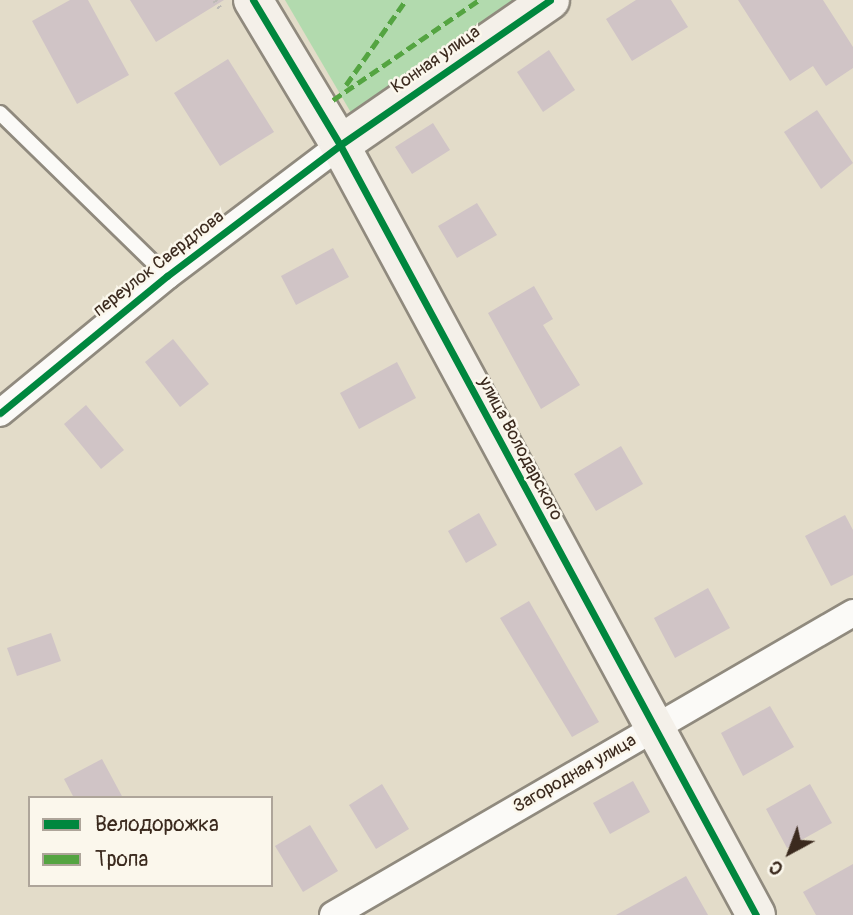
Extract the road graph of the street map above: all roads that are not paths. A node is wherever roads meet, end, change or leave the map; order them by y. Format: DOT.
graph roads {
  1 [pos="253,0"];
  2 [pos="550,0"];
  3 [pos="0,113"];
  4 [pos="340,145"];
  5 [pos="167,276"];
  6 [pos="0,413"];
  7 [pos="853,613"];
  8 [pos="652,729"];
  9 [pos="333,915"];
  10 [pos="755,915"];
  1 -- 4 [label="street, улица Володарского"];
  2 -- 4 [label="street, Конная улица"];
  3 -- 5 [label="lane"];
  4 -- 5 [label="street, переулок Свердлова"];
  4 -- 8 [label="street, улица Володарского"];
  5 -- 6 [label="street, переулок Свердлова"];
  7 -- 8 [label="street, Загородная улица"];
  8 -- 9 [label="street, Загородная улица"];
  8 -- 10 [label="street, улица Володарского"];
}
